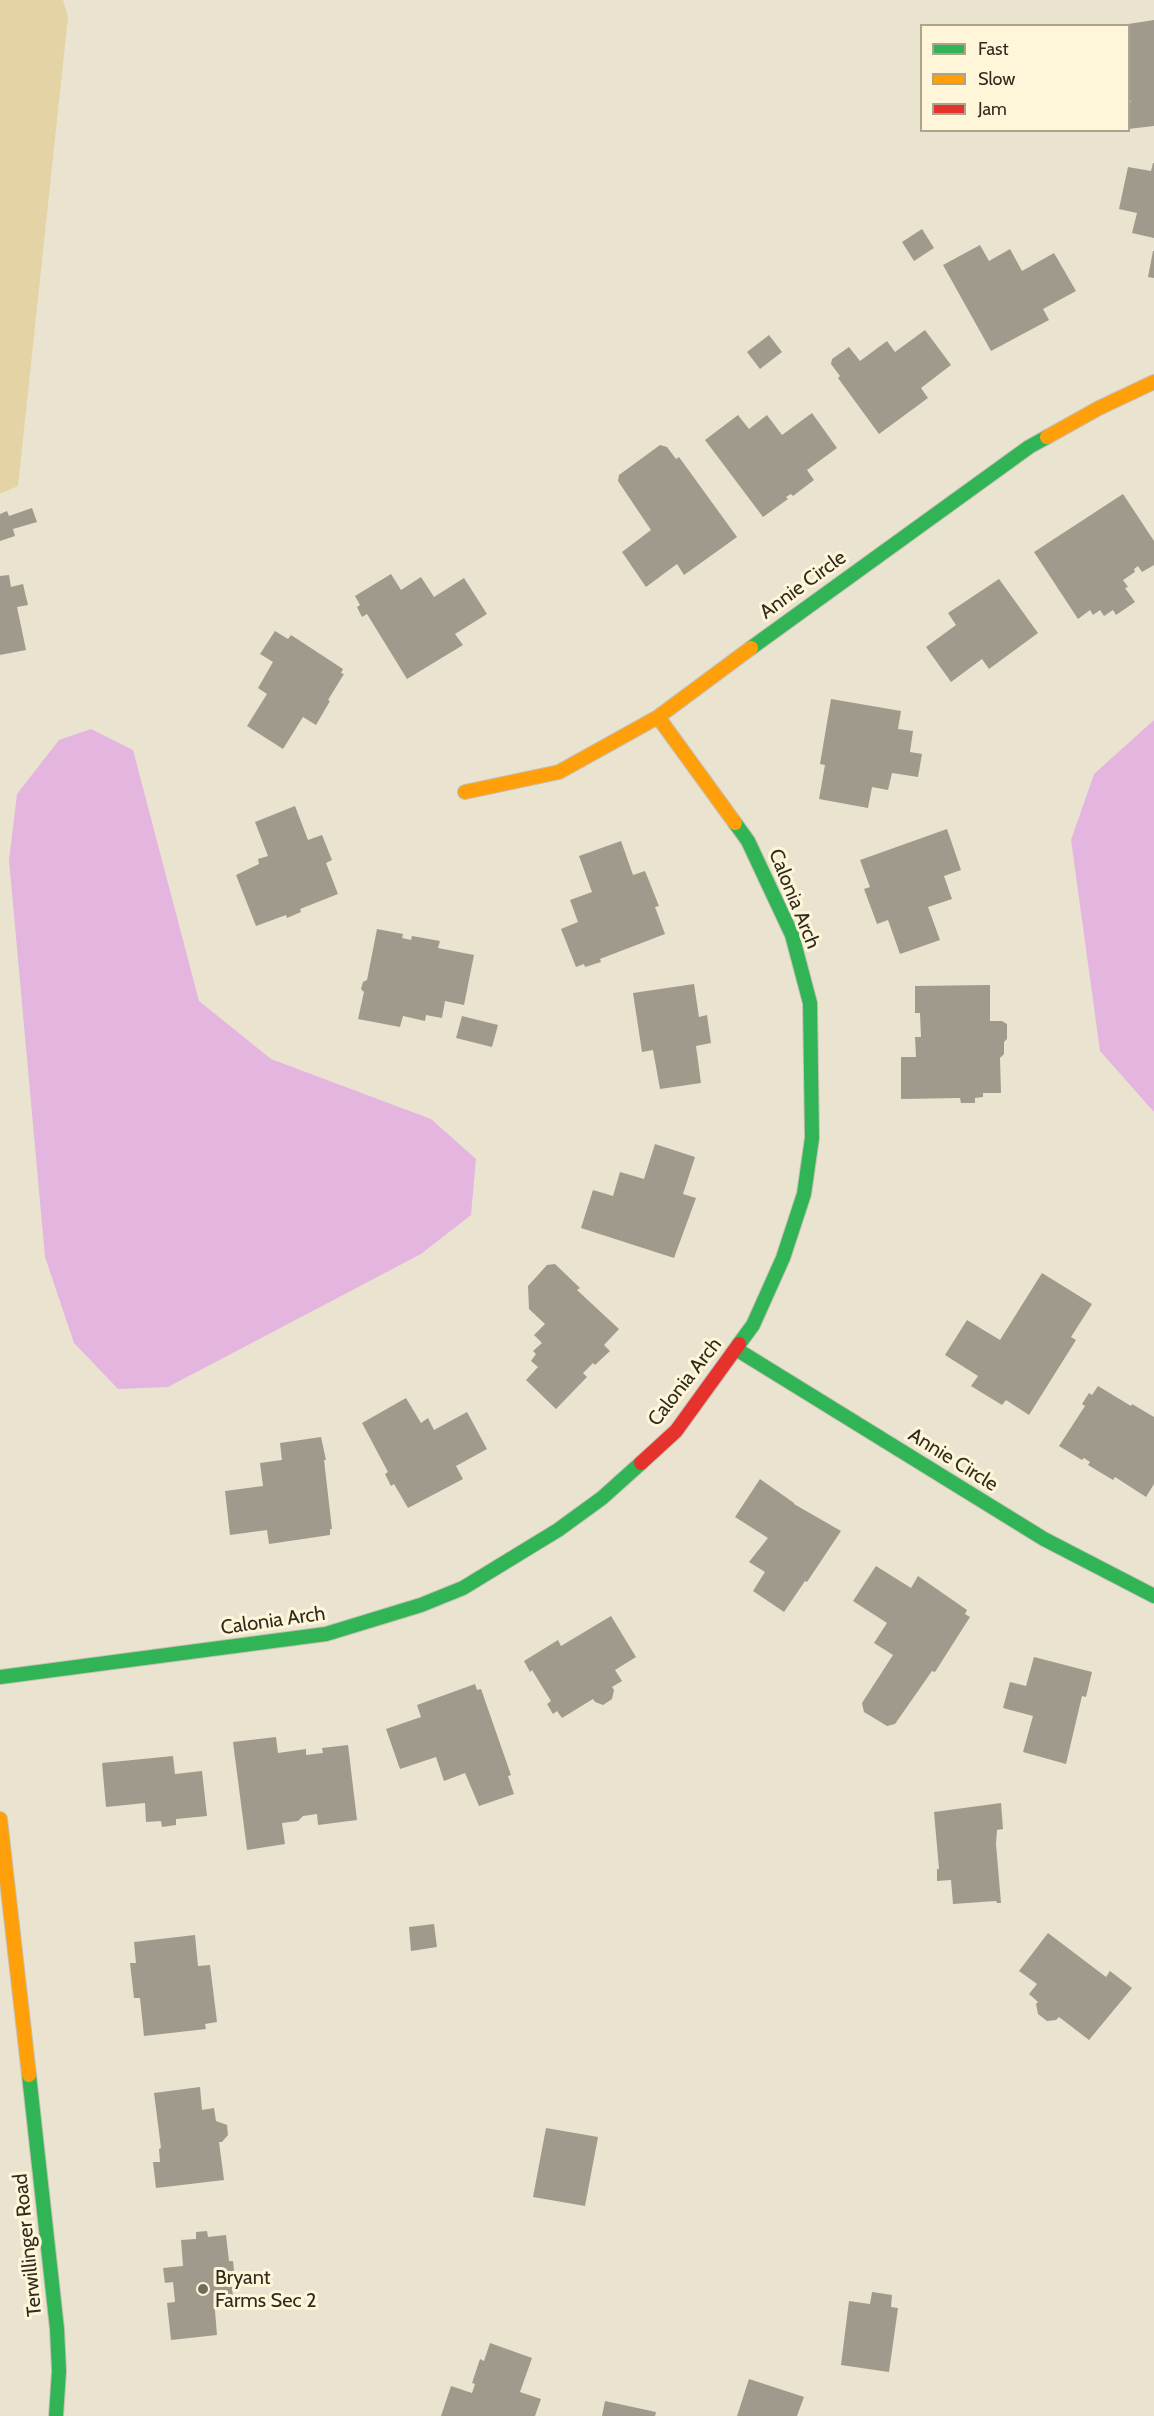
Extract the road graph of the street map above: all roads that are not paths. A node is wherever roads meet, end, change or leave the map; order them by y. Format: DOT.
graph roads {
  1 [pos="1154,382"];
  2 [pos="658,717"];
  3 [pos="465,792"];
  4 [pos="736,1348"];
  5 [pos="1154,1596"];
  6 [pos="0,1677"];
  7 [pos="0,1819"];
  8 [pos="56,2416"];
  1 -- 2 [label="street, Annie Circle"];
  2 -- 3 [label="street, Annie Circle"];
  2 -- 4 [label="street, Calonia Arch"];
  4 -- 5 [label="street, Annie Circle"];
  4 -- 6 [label="street, Calonia Arch"];
  7 -- 8 [label="street, Terwillinger Road"];
}
